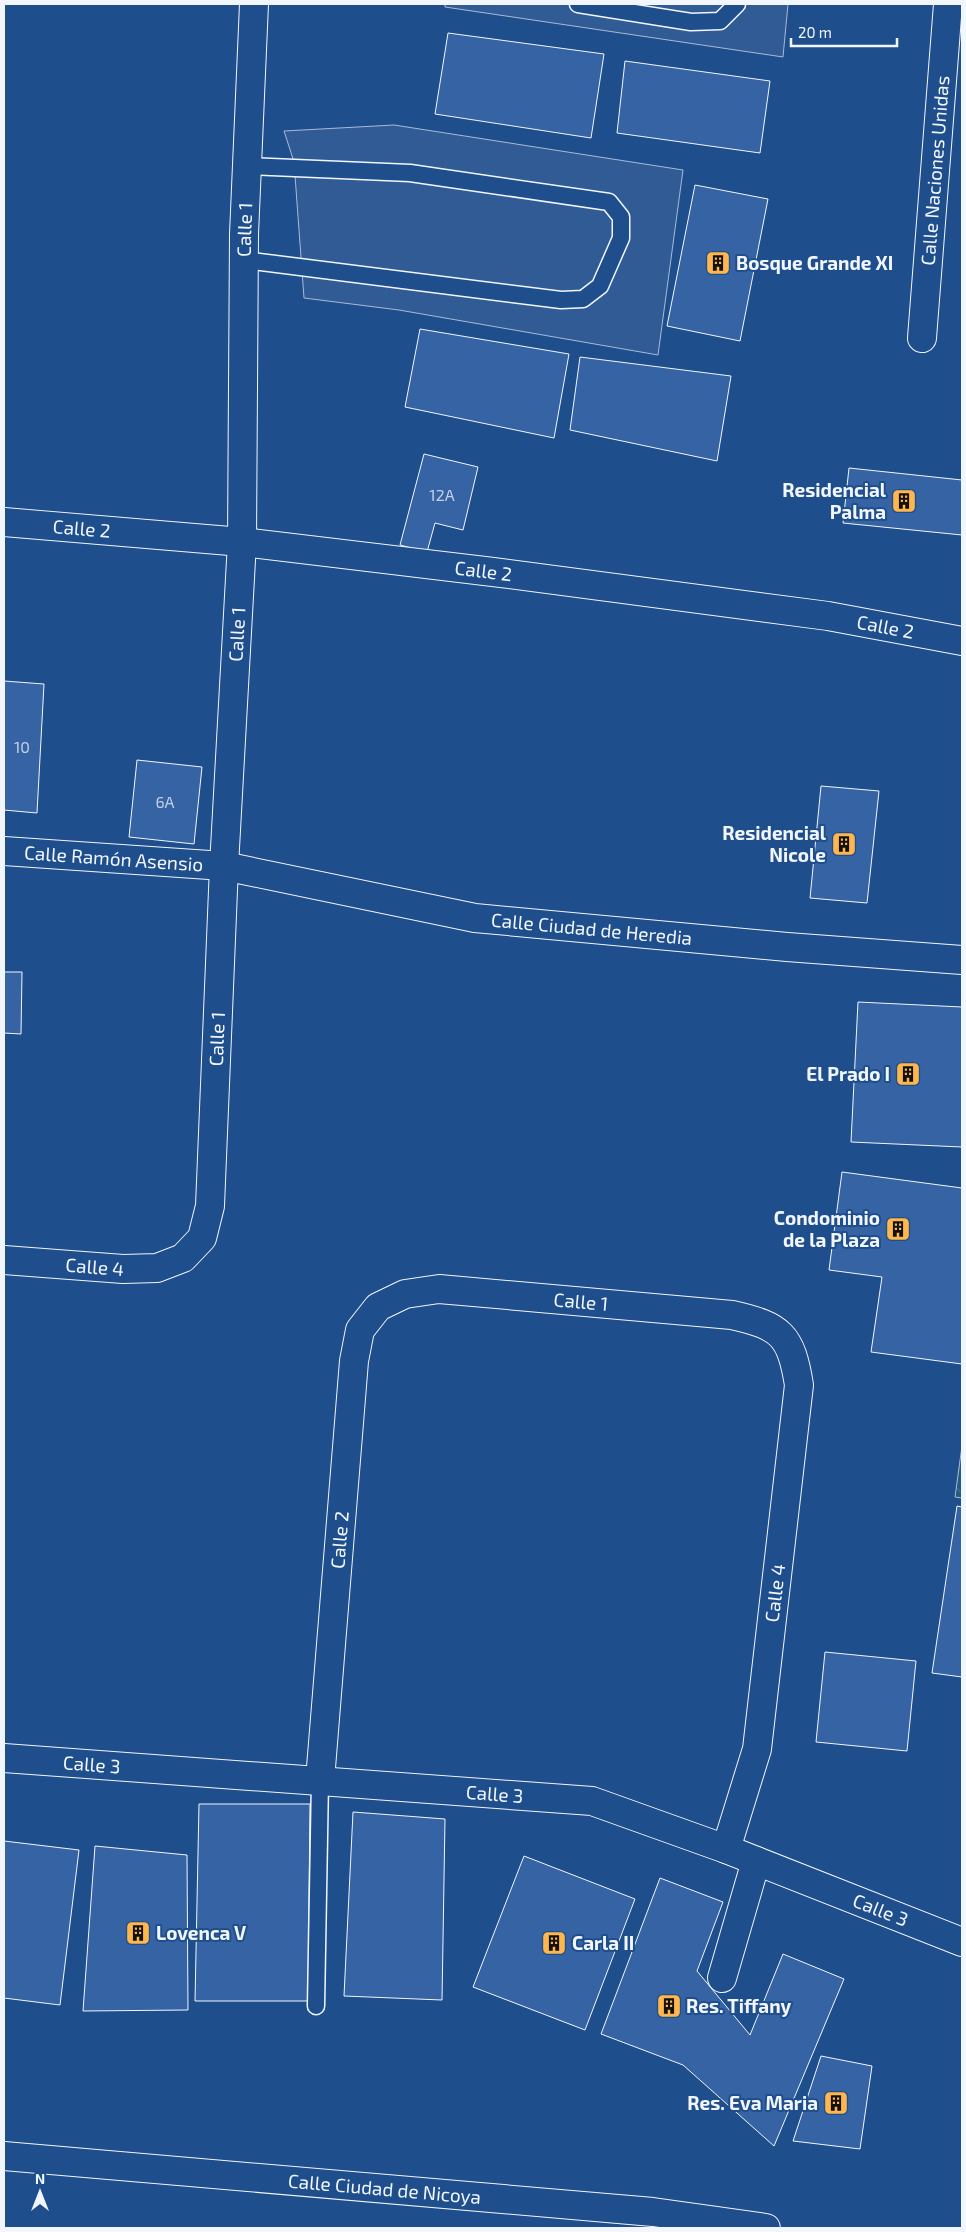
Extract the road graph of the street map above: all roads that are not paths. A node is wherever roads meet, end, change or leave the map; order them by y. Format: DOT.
graph roads {
  1 [pos="254,4"];
  2 [pos="578,4"];
  3 [pos="737,4"];
  4 [pos="948,4"];
  5 [pos="247,166"];
  6 [pos="244,260"];
  7 [pos="922,338"];
  8 [pos="4,522"];
  9 [pos="242,542"];
  10 [pos="962,641"];
  11 [pos="4,851"];
  12 [pos="224,866"];
  13 [pos="962,960"];
  14 [pos="183,1258"];
  15 [pos="4,1260"];
  16 [pos="378,1307"];
  17 [pos="783,1336"];
  18 [pos="4,1758"];
  19 [pos="320,1780"];
  20 [pos="726,1849"];
  21 [pos="756,1861"];
  22 [pos="962,1942"];
  23 [pos="722,1978"];
  24 [pos="316,2006"];
  25 [pos="4,2156"];
  26 [pos="652,2220"];
  27 [pos="766,2228"];
  1 -- 5 [label="street, Calle 1"];
  2 -- 3 [label="lane"];
  4 -- 7 [label="street, Calle Naciones Unidas"];
  5 -- 6 [label="street, Calle 1"];
  5 -- 6 [label="lane"];
  6 -- 9 [label="street, Calle 1"];
  8 -- 9 [label="street, Calle 2"];
  9 -- 10 [label="street, Calle 2"];
  9 -- 12 [label="street, Calle 1"];
  11 -- 12 [label="street, Calle Ramón Asensio"];
  12 -- 13 [label="street, Calle Ciudad de Heredia"];
  12 -- 14 [label="street, Calle 1"];
  14 -- 15 [label="street, Calle 4"];
  16 -- 17 [label="street, Calle 1"];
  16 -- 19 [label="street, Calle 2"];
  17 -- 20 [label="street, Calle 4"];
  18 -- 19 [label="street, Calle 3"];
  19 -- 20 [label="street, Calle 3"];
  19 -- 24 [label="lane"];
  20 -- 21 [label="street, Calle 3"];
  21 -- 22 [label="street, Calle 3"];
  21 -- 23 [label="street"];
  25 -- 26 [label="street, Calle Ciudad de Nicoya"];
  26 -- 27 [label="street, Calle Ciudad de Nicoya"];
}
